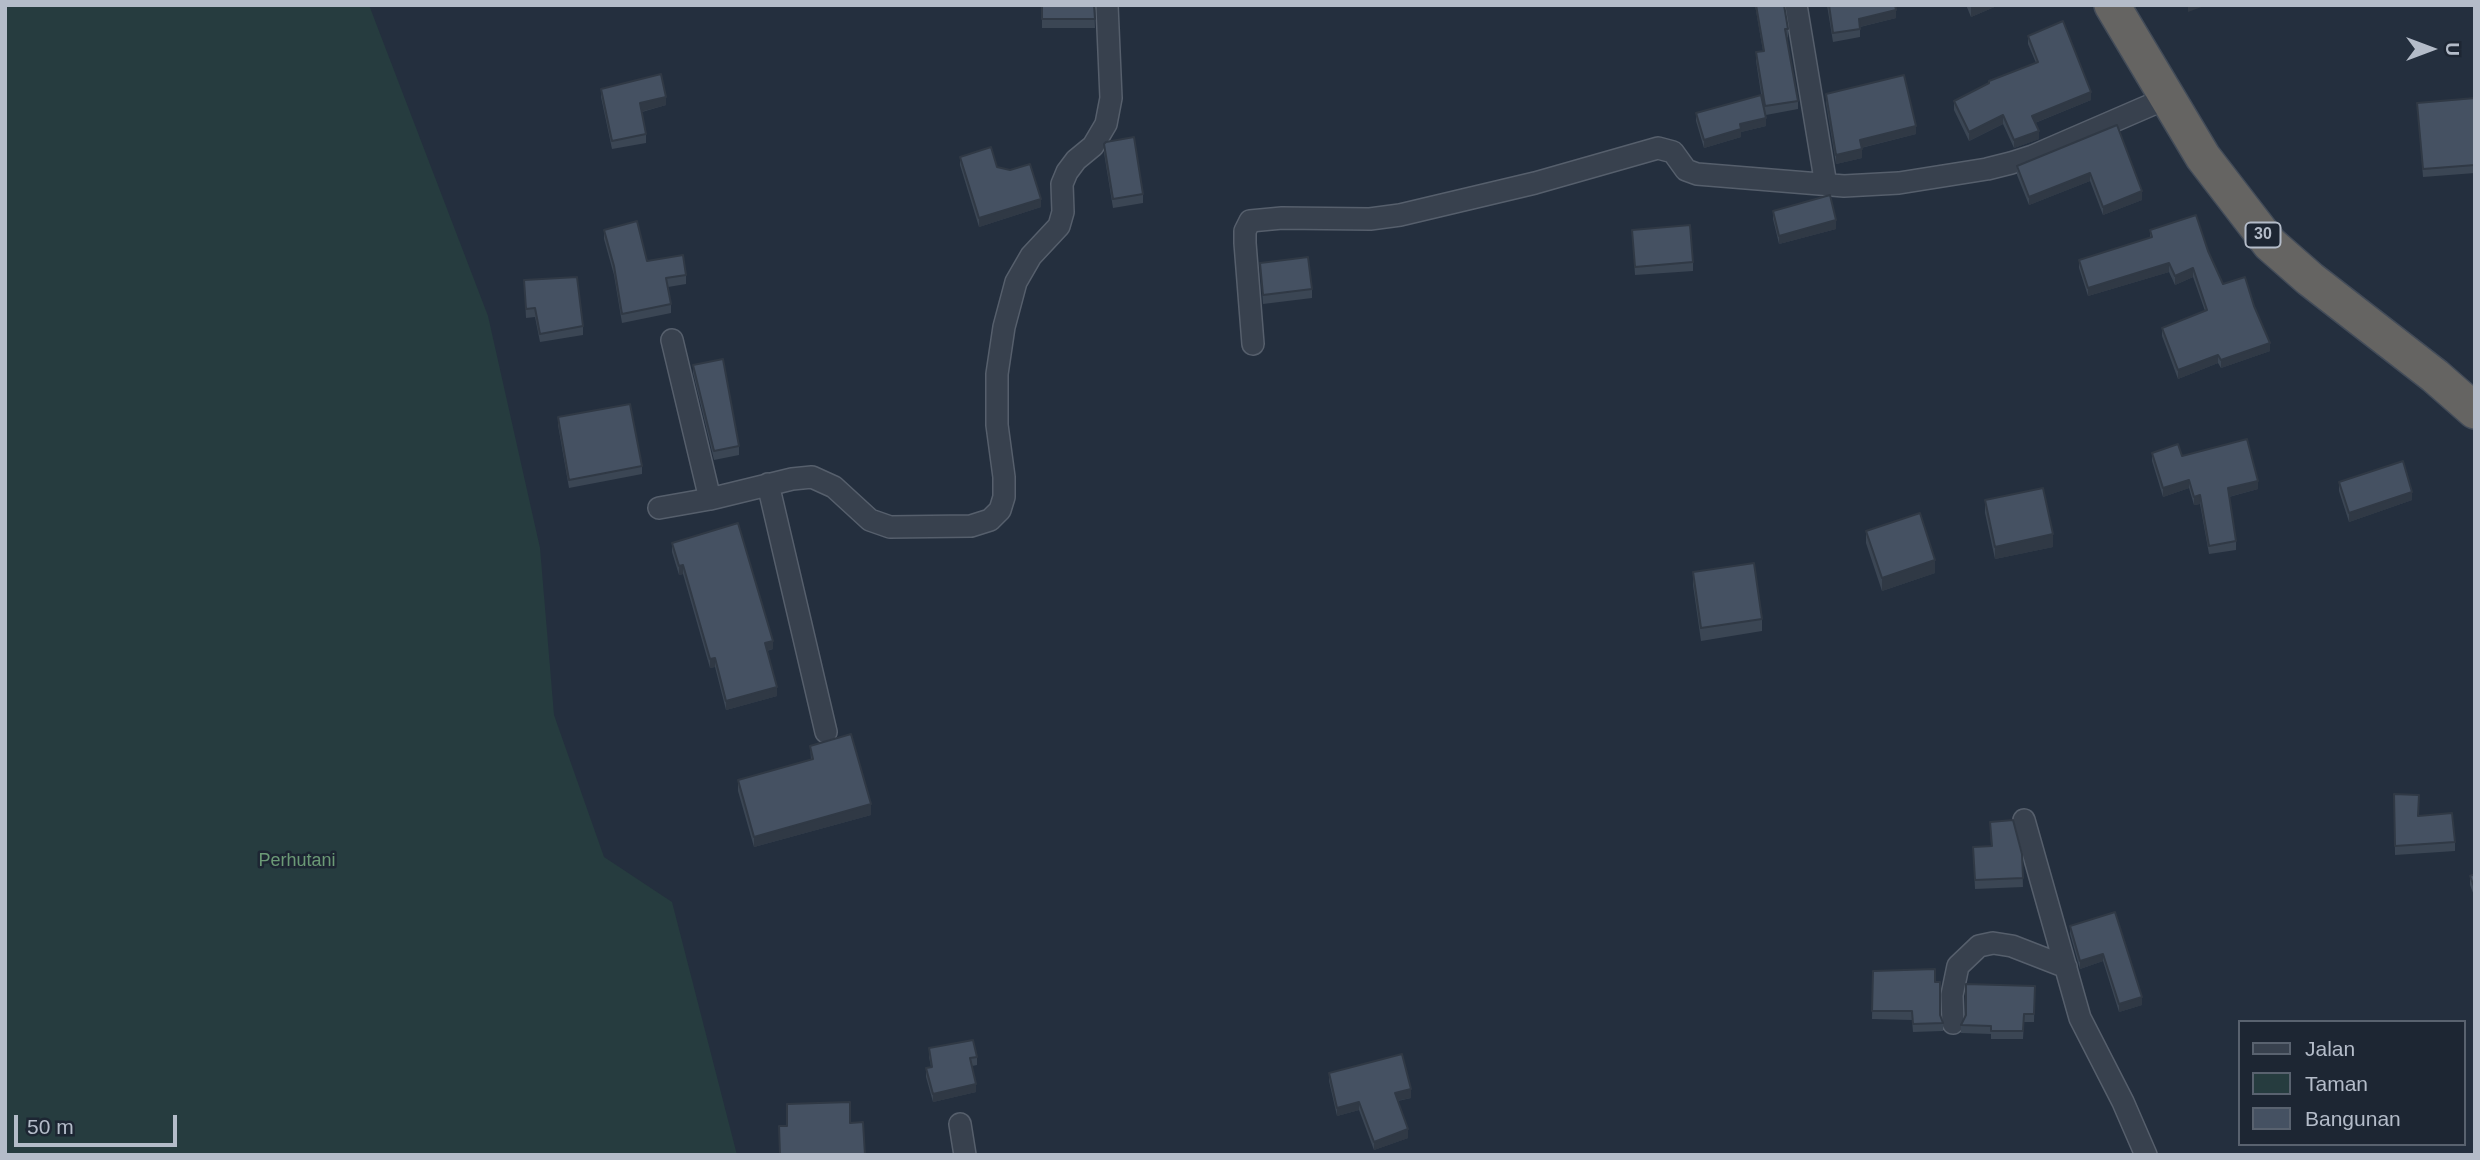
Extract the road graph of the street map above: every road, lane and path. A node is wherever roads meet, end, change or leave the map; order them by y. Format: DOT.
graph roads {
  1 [pos="1107,5"];
  2 [pos="1796,5"];
  3 [pos="2112,5"];
  4 [pos="2167,98"];
  5 [pos="1826,185"];
  6 [pos="672,340"];
  7 [pos="1253,344"];
  8 [pos="2475,411"];
  9 [pos="768,484"];
  10 [pos="710,499"];
  11 [pos="659,508"];
  12 [pos="826,732"];
  13 [pos="2024,820"];
  14 [pos="2066,967"];
  15 [pos="1953,1023"];
  16 [pos="960,1124"];
  17 [pos="965,1155"];
  18 [pos="2146,1155"];
  1 -- 9 [label="street"];
  2 -- 5 [label="street"];
  3 -- 4 [label="highway, 30"];
  4 -- 5 [label="street"];
  4 -- 8 [label="highway, 30"];
  5 -- 7 [label="street"];
  6 -- 10 [label="street"];
  9 -- 10 [label="street"];
  9 -- 12 [label="street"];
  10 -- 11 [label="street"];
  13 -- 14 [label="street"];
  14 -- 15 [label="street"];
  14 -- 18 [label="street"];
  16 -- 17 [label="street"];
}
